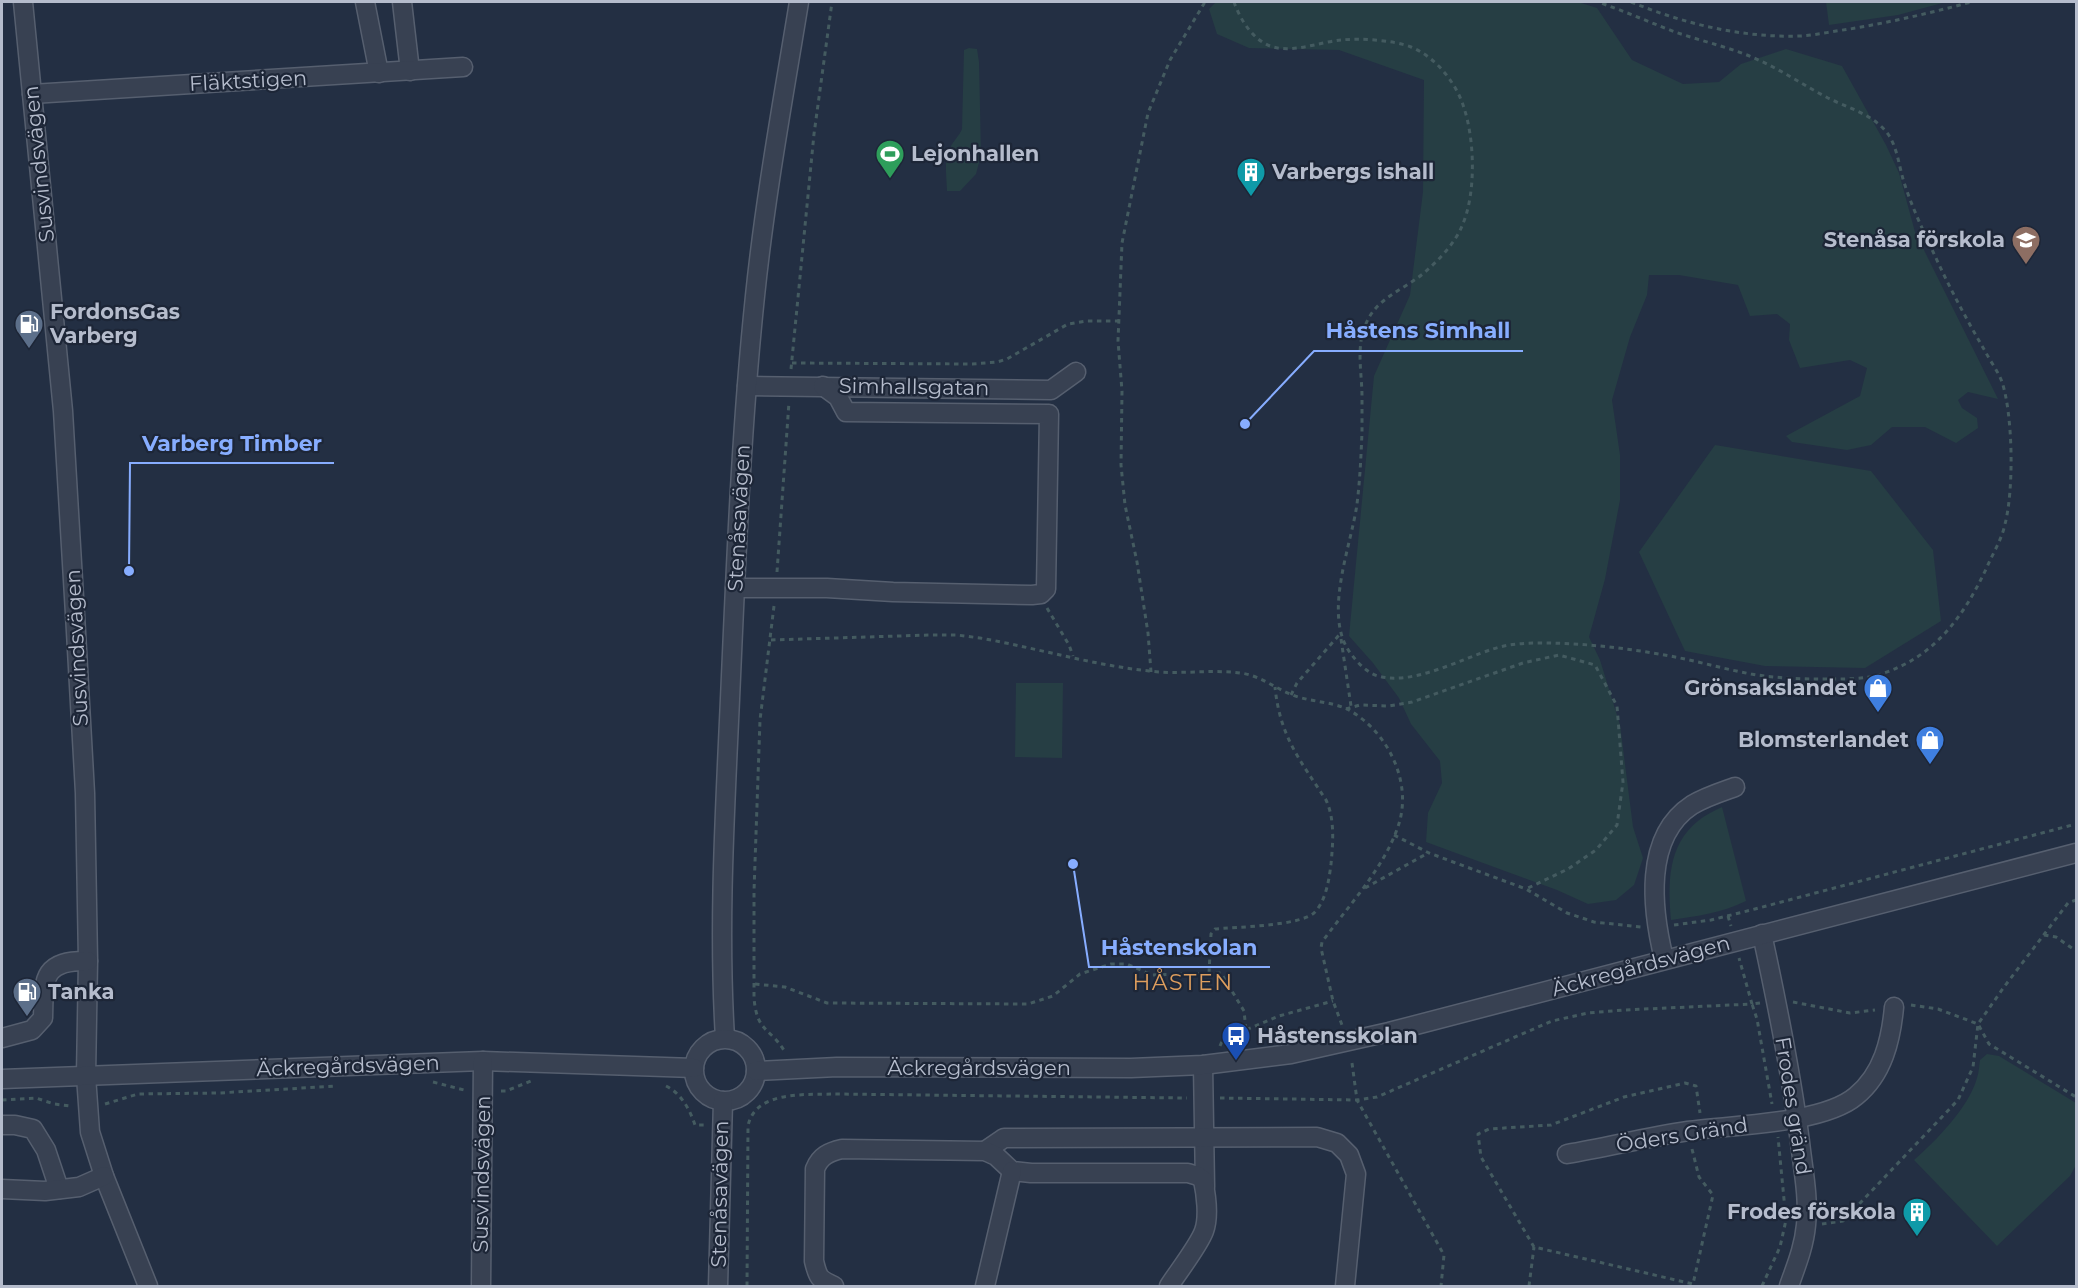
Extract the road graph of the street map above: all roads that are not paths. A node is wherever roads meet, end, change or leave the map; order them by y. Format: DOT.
graph roads {
  1 [pos="23,2"];
  2 [pos="365,2"];
  3 [pos="402,2"];
  4 [pos="799,2"];
  5 [pos="463,67"];
  6 [pos="410,71"];
  7 [pos="379,73"];
  8 [pos="32,94"];
  9 [pos="1076,372"];
  10 [pos="747,386"];
  11 [pos="823,386"];
  12 [pos="735,588"];
  13 [pos="1735,787"];
  14 [pos="2076,853"];
  15 [pos="1762,934"];
  16 [pos="1664,959"];
  17 [pos="88,961"];
  18 [pos="1894,1006"];
  19 [pos="2,1038"];
  20 [pos="725,1038"];
  21 [pos="483,1061"];
  22 [pos="1203,1065"];
  23 [pos="694,1068"];
  24 [pos="756,1071"];
  25 [pos="86,1076"];
  26 [pos="2,1079"];
  27 [pos="723,1101"];
  28 [pos="1797,1118"];
  29 [pos="2,1125"];
  30 [pos="1205,1136"];
  31 [pos="985,1151"];
  32 [pos="1567,1154"];
  33 [pos="1012,1171"];
  34 [pos="104,1176"];
  35 [pos="1205,1187"];
  36 [pos="2,1189"];
  37 [pos="59,1190"];
  38 [pos="148,1287"];
  39 [pos="481,1287"];
  40 [pos="718,1287"];
  41 [pos="834,1287"];
  42 [pos="985,1287"];
  43 [pos="1169,1287"];
  44 [pos="1345,1287"];
  45 [pos="1789,1287"];
  1 -- 8 [label="street, Susvindsvägen"];
  2 -- 7 [label="street"];
  3 -- 6 [label="street"];
  4 -- 10 [label="street, Stenåsavägen"];
  5 -- 6 [label="street, Fläktstigen"];
  6 -- 7 [label="street, Fläktstigen"];
  7 -- 8 [label="street, Fläktstigen"];
  8 -- 17 [label="street, Susvindsvägen"];
  9 -- 11 [label="street, Simhallsgatan"];
  10 -- 11 [label="street, Simhallsgatan"];
  10 -- 12 [label="street, Stenåsavägen"];
  11 -- 12 [label="street"];
  12 -- 20 [label="street, Stenåsavägen"];
  13 -- 16 [label="street"];
  14 -- 15 [label="street, Äckregårdsvägen"];
  15 -- 16 [label="street, Äckregårdsvägen"];
  15 -- 28 [label="street, Frodes gränd"];
  16 -- 22 [label="street, Äckregårdsvägen"];
  17 -- 19 [label="street"];
  17 -- 25 [label="street, Susvindsvägen"];
  18 -- 28 [label="street, Öders Gränd"];
  20 -- 23 [label="street"];
  20 -- 24 [label="street"];
  21 -- 23 [label="street, Äckregårdsvägen"];
  21 -- 25 [label="street, Äckregårdsvägen"];
  21 -- 39 [label="street, Susvindsvägen"];
  22 -- 24 [label="street, Äckregårdsvägen"];
  22 -- 30 [label="street"];
  23 -- 27 [label="street"];
  24 -- 27 [label="street"];
  25 -- 26 [label="street, Äckregårdsvägen"];
  25 -- 34 [label="street, Susvindsvägen"];
  27 -- 40 [label="street, Stenåsavägen"];
  28 -- 32 [label="street, Öders Gränd"];
  28 -- 45 [label="street, Frodes gränd"];
  29 -- 37 [label="street"];
  30 -- 31 [label="street"];
  30 -- 35 [label="street"];
  30 -- 44 [label="street"];
  31 -- 33 [label="street"];
  31 -- 41 [label="street"];
  33 -- 35 [label="street"];
  33 -- 42 [label="street"];
  34 -- 37 [label="street"];
  34 -- 38 [label="street, Susvindsvägen"];
  35 -- 43 [label="street"];
  36 -- 37 [label="street"];
}
